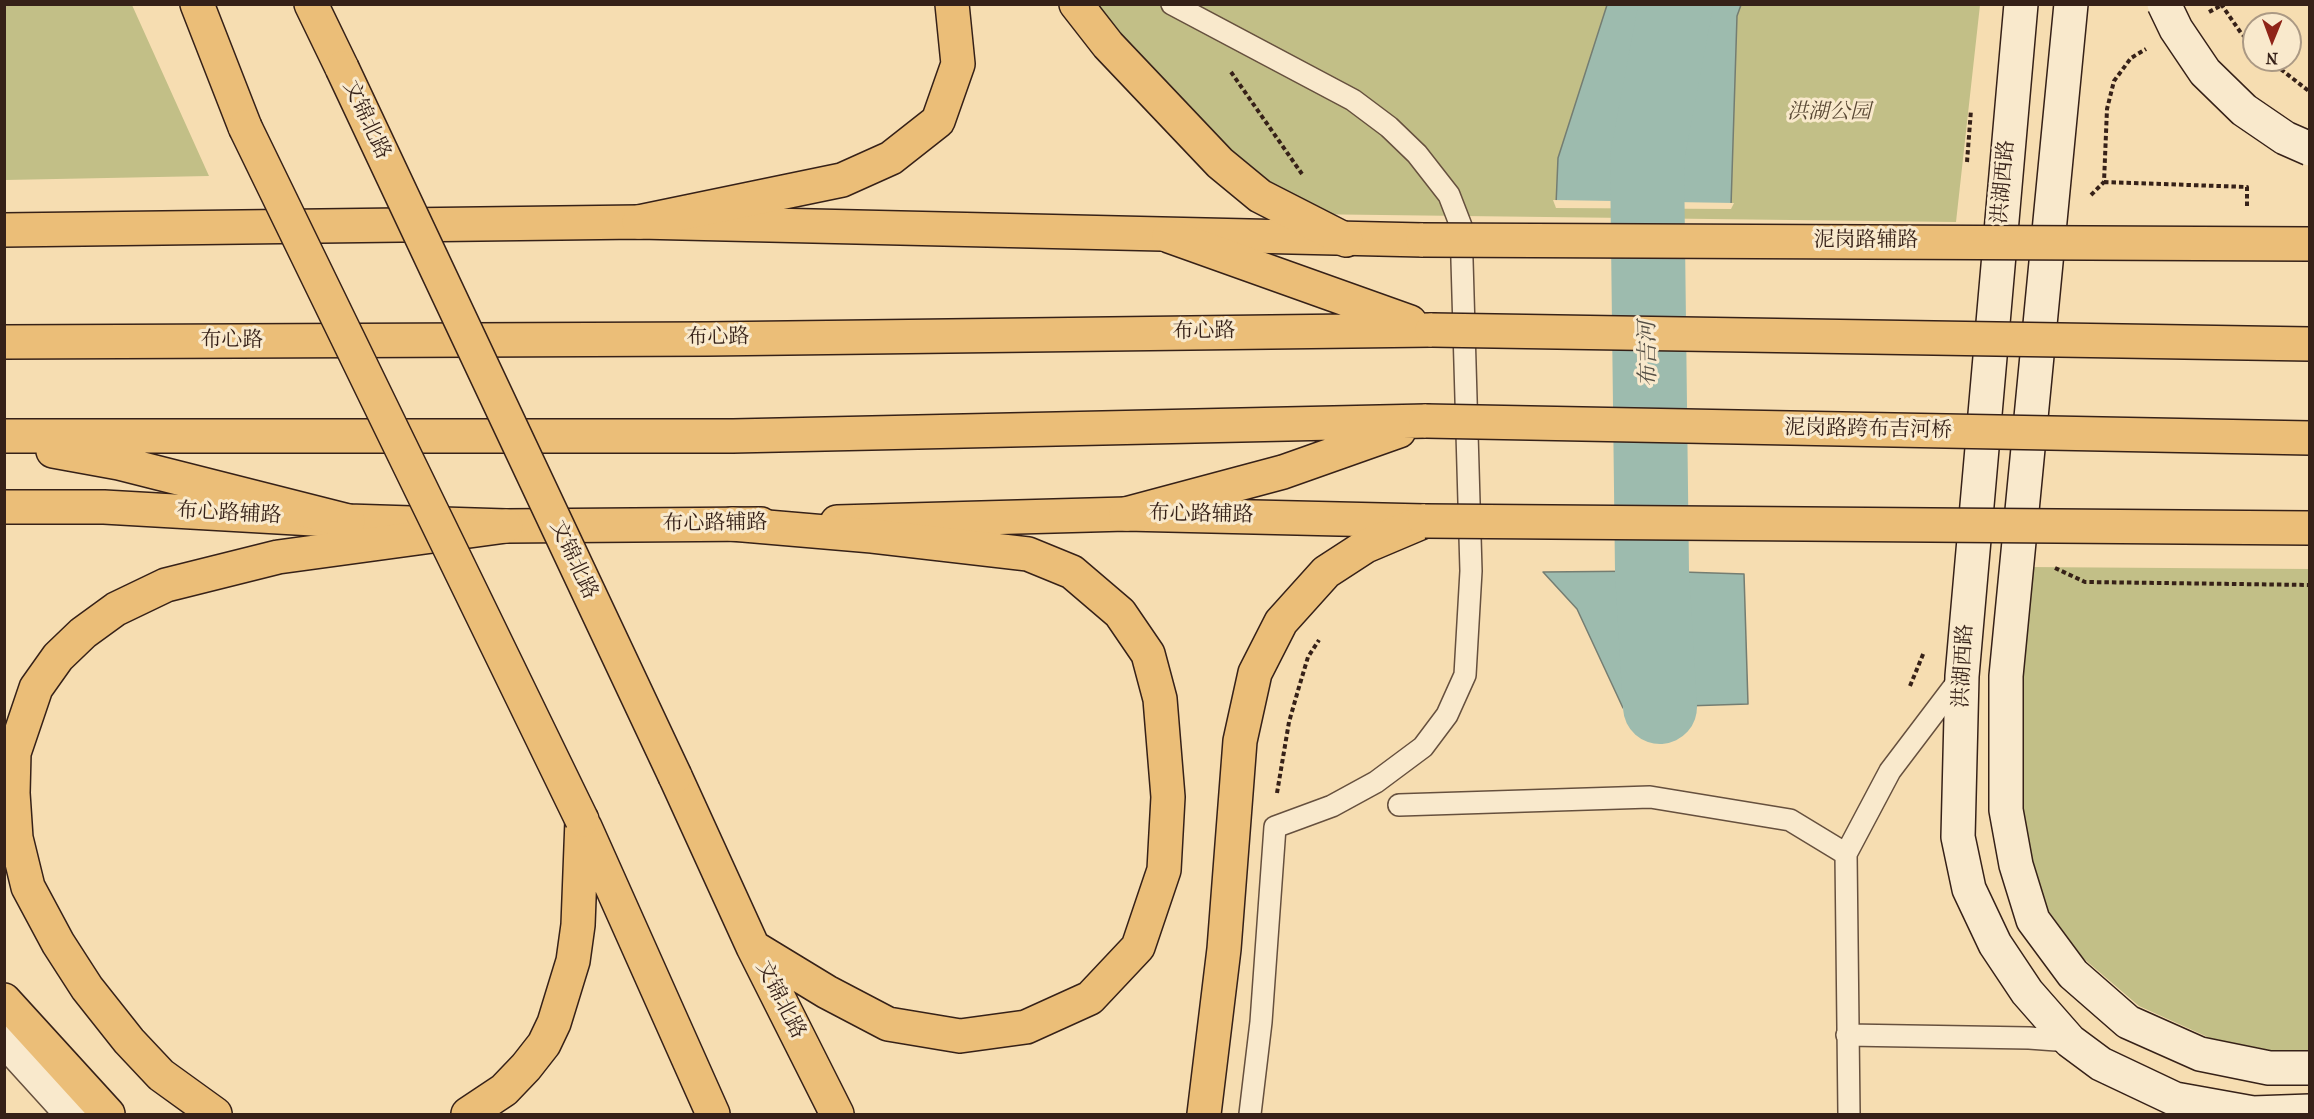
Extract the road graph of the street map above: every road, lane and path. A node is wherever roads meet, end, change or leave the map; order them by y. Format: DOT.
graph roads {
  1 [pos="197,4"];
  2 [pos="311,4"];
  3 [pos="330,4"];
  4 [pos="952,4"];
  5 [pos="1076,4"];
  6 [pos="1172,4"];
  7 [pos="2021,4"];
  8 [pos="2071,4"];
  9 [pos="2164,4"];
  10 [pos="2222,4"];
  11 [pos="2242,34"];
  12 [pos="2149,47"];
  13 [pos="342,68"];
  14 [pos="1229,70"];
  15 [pos="2284,72"];
  16 [pos="2310,92"];
  17 [pos="2310,149"];
  18 [pos="1305,177"];
  19 [pos="2104,182"];
  20 [pos="2090,196"];
  21 [pos="2247,215"];
  22 [pos="639,222"];
  23 [pos="4,230"];
  24 [pos="1169,236"];
  25 [pos="1346,240"];
  26 [pos="2310,244"];
  27 [pos="1432,330"];
  28 [pos="4,342"];
  29 [pos="2310,344"];
  30 [pos="1426,422"];
  31 [pos="4,436"];
  32 [pos="2310,438"];
  33 [pos="4,442"];
  34 [pos="4,507"];
  35 [pos="1126,514"];
  36 [pos="348,521"];
  37 [pos="1425,521"];
  38 [pos="732,524"];
  39 [pos="506,526"];
  40 [pos="2310,528"];
  41 [pos="2085,582"];
  42 [pos="2310,585"];
  43 [pos="1324,632"];
  44 [pos="1962,676"];
  45 [pos="1399,805"];
  46 [pos="582,820"];
  47 [pos="1275,826"];
  48 [pos="1846,854"];
  49 [pos="753,947"];
  50 [pos="4,1000"];
  51 [pos="1847,1035"];
  52 [pos="4,1039"];
  53 [pos="2070,1041"];
  54 [pos="2310,1068"];
  55 [pos="2310,1111"];
  56 [pos="72,1114"];
  57 [pos="108,1114"];
  58 [pos="215,1114"];
  59 [pos="468,1114"];
  60 [pos="712,1114"];
  61 [pos="837,1114"];
  62 [pos="1204,1114"];
  63 [pos="1250,1114"];
  64 [pos="1849,1114"];
  1 -- 46 [label="main road, bridge"];
  2 -- 13 [label="main road, 文锦北路"];
  3 -- 13 [label="main road"];
  4 -- 22 [label="main road"];
  5 -- 25 [label="main road"];
  6 -- 47 [label="lane"];
  7 -- 44 [label="main road, 洪湖西路"];
  8 -- 54 [label="main road, 洪湖西路"];
  9 -- 17 [label="main road, bridge"];
  10 -- 11 [label="path"];
  12 -- 19 [label="path"];
  13 -- 49 [label="main road, 文锦北路, bridge"];
  14 -- 18 [label="path"];
  15 -- 16 [label="path"];
  19 -- 20 [label="path"];
  19 -- 21 [label="path"];
  22 -- 23 [label="main road"];
  22 -- 24 [label="main road"];
  24 -- 25 [label="main road"];
  24 -- 27 [label="main road"];
  25 -- 26 [label="main road, 泥岗路辅路, bridge"];
  27 -- 28 [label="main road, 布心路"];
  27 -- 29 [label="main road, bridge"];
  30 -- 31 [label="main road"];
  30 -- 32 [label="main road, 泥岗路跨布吉河桥, bridge"];
  30 -- 35 [label="main road"];
  33 -- 36 [label="main road"];
  34 -- 36 [label="main road, 布心路辅路"];
  35 -- 37 [label="main road, 布心路辅路"];
  35 -- 38 [label="main road, 布心路辅路"];
  36 -- 39 [label="main road, 布心路辅路"];
  37 -- 40 [label="main road, bridge"];
  37 -- 62 [label="main road"];
  38 -- 39 [label="main road, 布心路辅路"];
  38 -- 49 [label="main road"];
  39 -- 58 [label="main road"];
  41 -- 42 [label="path"];
  43 -- 47 [label="path"];
  44 -- 48 [label="lane"];
  44 -- 53 [label="main road, 洪湖西路"];
  45 -- 48 [label="lane"];
  46 -- 59 [label="main road"];
  46 -- 60 [label="main road"];
  47 -- 63 [label="lane"];
  48 -- 51 [label="lane"];
  49 -- 61 [label="main road, 文锦北路"];
  50 -- 57 [label="main road"];
  51 -- 53 [label="lane"];
  51 -- 64 [label="lane"];
  52 -- 56 [label="main road"];
  53 -- 55 [label="main road, 洪湖西路"];
}
